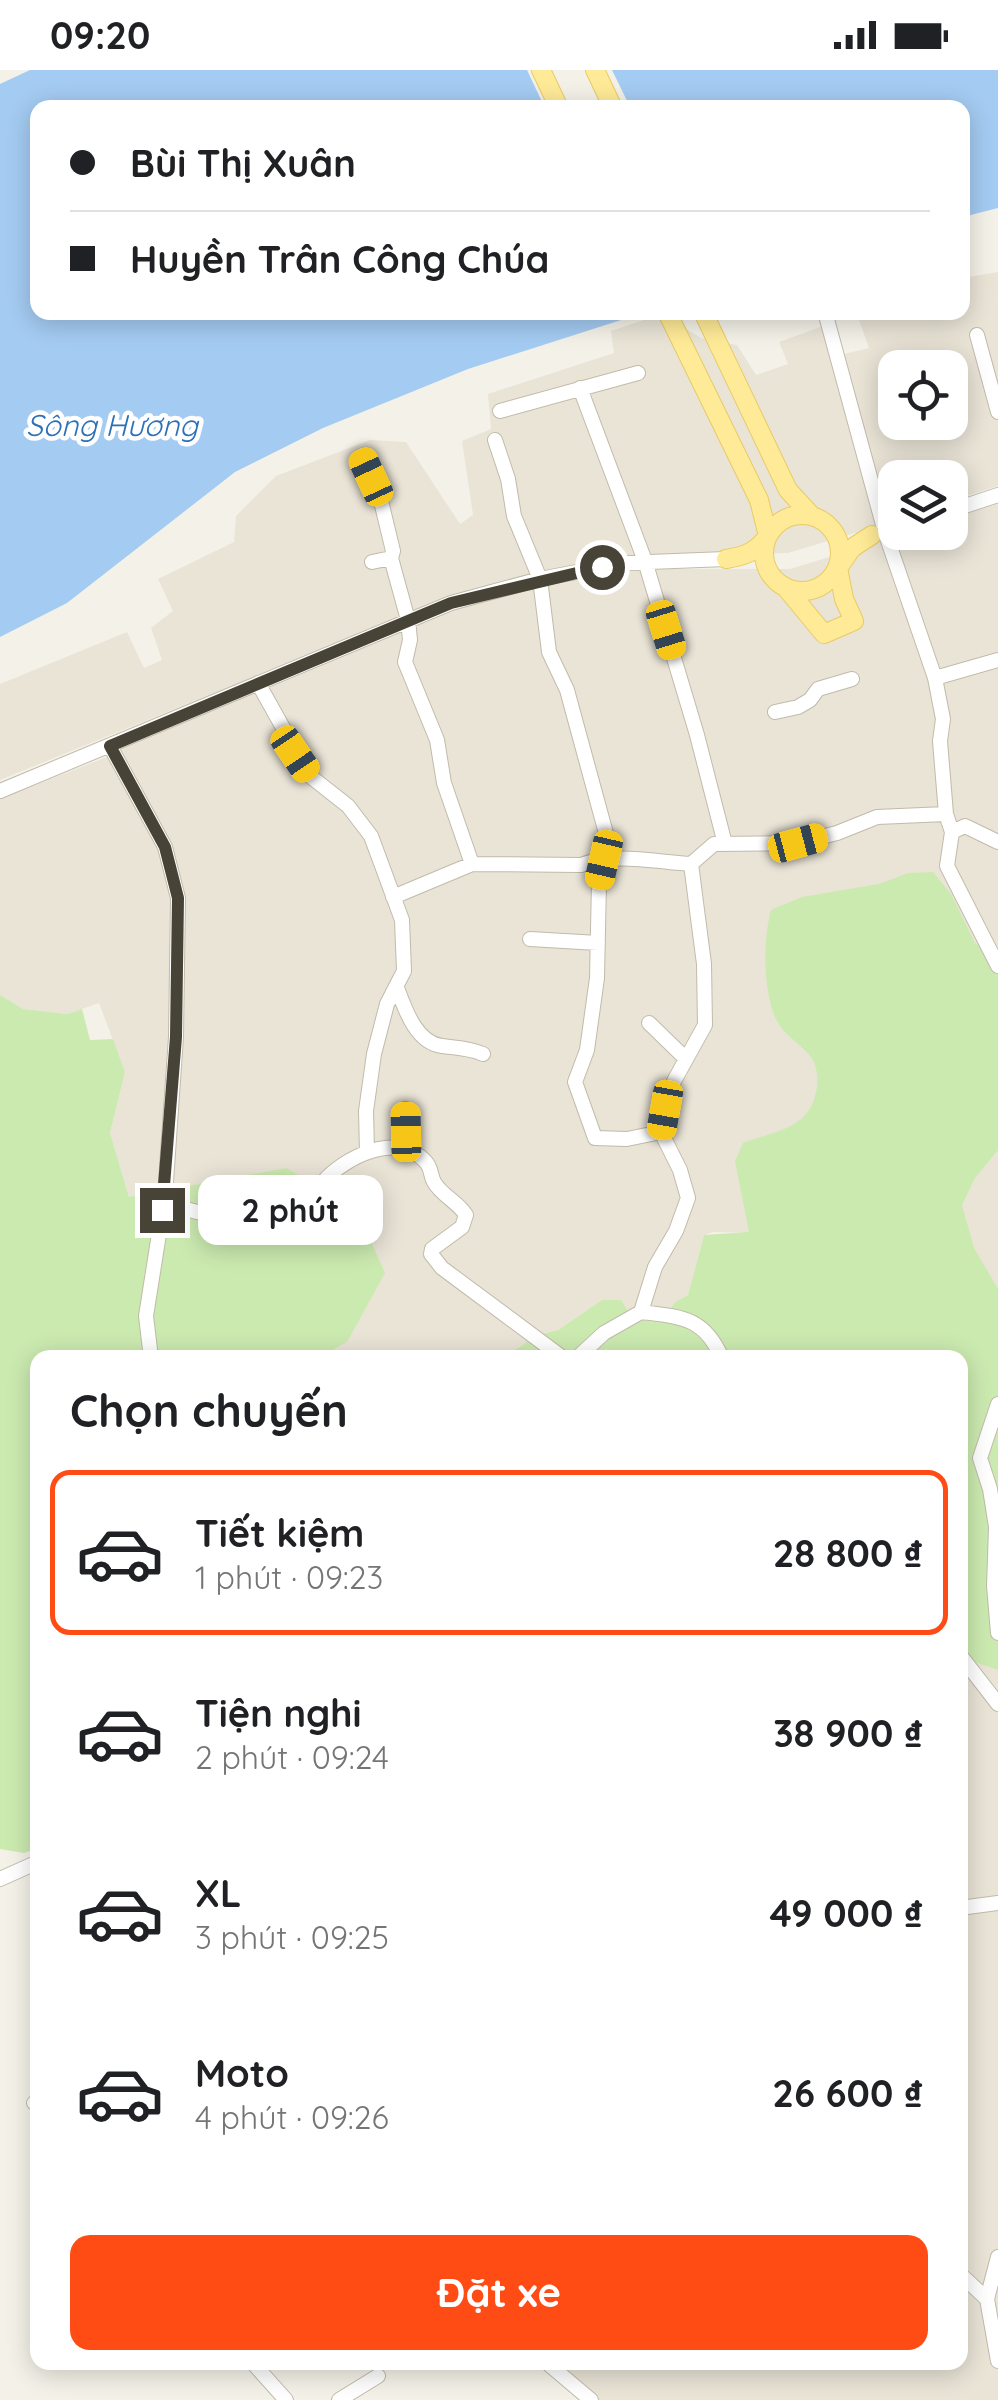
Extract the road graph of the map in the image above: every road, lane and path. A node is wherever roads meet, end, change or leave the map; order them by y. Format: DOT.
graph roads {
  1 [pos="541,70"];
  2 [pos="550,70"];
  3 [pos="586,70"];
  4 [pos="595,70"];
  5 [pos="555,100"];
  6 [pos="565,100"];
  7 [pos="600,100"];
  8 [pos="609,100"];
  9 [pos="662,320"];
  10 [pos="671,320"];
  11 [pos="707,320"];
  12 [pos="715,320"];
  13 [pos="827,320"];
  14 [pos="977,336"];
  15 [pos="735,370"];
  16 [pos="638,374"];
  17 [pos="697,384"];
  18 [pos="580,388"];
  19 [pos="500,411"];
  20 [pos="998,412"];
  21 [pos="495,440"];
  22 [pos="362,458"];
  23 [pos="998,495"];
  24 [pos="968,504"];
  25 [pos="878,510"];
  26 [pos="818,518"];
  27 [pos="878,532"];
  28 [pos="878,535"];
  29 [pos="768,536"];
  30 [pos="890,550"];
  31 [pos="390,558"];
  32 [pos="726,559"];
  33 [pos="646,560"];
  34 [pos="372,562"];
  35 [pos="838,568"];
  36 [pos="540,580"];
  37 [pos="781,585"];
  38 [pos="408,620"];
  39 [pos="998,660"];
  40 [pos="935,678"];
  41 [pos="852,679"];
  42 [pos="258,684"];
  43 [pos="776,712"];
  44 [pos="110,746"];
  45 [pos="0,791"];
  46 [pos="946,814"];
  47 [pos="952,832"];
  48 [pos="998,842"];
  49 [pos="725,844"];
  50 [pos="604,860"];
  51 [pos="472,864"];
  52 [pos="691,864"];
  53 [pos="394,897"];
  54 [pos="530,939"];
  55 [pos="598,943"];
  56 [pos="998,966"];
  57 [pos="397,988"];
  58 [pos="649,1023"];
  59 [pos="484,1054"];
  60 [pos="685,1058"];
  61 [pos="405,1109"];
  62 [pos="662,1132"];
  63 [pos="406,1150"];
  64 [pos="367,1152"];
  65 [pos="163,1203"];
  66 [pos="641,1312"];
  67 [pos="150,1350"];
  68 [pos="552,1350"];
  69 [pos="586,1350"];
  70 [pos="718,1350"];
  71 [pos="998,1404"];
  72 [pos="998,1633"];
  73 [pos="968,1665"];
  74 [pos="998,1704"];
  75 [pos="30,1866"];
  76 [pos="0,1879"];
  77 [pos="998,1903"];
  78 [pos="968,1907"];
  79 [pos="998,2257"];
  80 [pos="968,2281"];
  81 [pos="987,2299"];
  82 [pos="998,2361"];
  83 [pos="259,2370"];
  84 [pos="555,2370"];
  85 [pos="378,2376"];
  86 [pos="286,2400"];
  87 [pos="339,2400"];
  88 [pos="591,2400"];
  1 -- 5 [label="main road"];
  2 -- 6 [label="main road"];
  3 -- 7 [label="main road"];
  4 -- 8 [label="main road"];
  9 -- 17 [label="main road"];
  10 -- 17 [label="main road"];
  11 -- 15 [label="main road"];
  12 -- 15 [label="main road"];
  13 -- 25 [label="street"];
  14 -- 20 [label="street"];
  15 -- 26 [label="main road"];
  16 -- 18 [label="street"];
  17 -- 29 [label="main road"];
  18 -- 19 [label="street"];
  18 -- 33 [label="street"];
  21 -- 36 [label="street"];
  22 -- 31 [label="street"];
  23 -- 24 [label="street"];
  26 -- 27 [label="main road"];
  26 -- 29 [label="main road"];
  26 -- 35 [label="main road"];
  28 -- 35 [label="main road"];
  29 -- 32 [label="main road"];
  29 -- 37 [label="main road"];
  30 -- 40 [label="street"];
  31 -- 34 [label="street"];
  31 -- 38 [label="street"];
  32 -- 33 [label="street"];
  32 -- 37 [label="main road"];
  33 -- 36 [label="street"];
  33 -- 49 [label="street"];
  35 -- 37 [label="main road"];
  35 -- 37 [label="main road"];
  36 -- 38 [label="street"];
  36 -- 50 [label="street"];
  38 -- 42 [label="street"];
  38 -- 51 [label="street"];
  39 -- 40 [label="street"];
  40 -- 46 [label="street"];
  41 -- 43 [label="street"];
  42 -- 44 [label="street"];
  42 -- 53 [label="street"];
  44 -- 45 [label="street"];
  44 -- 65 [label="street"];
  46 -- 47 [label="street"];
  46 -- 49 [label="street"];
  47 -- 48 [label="street"];
  47 -- 56 [label="street"];
  49 -- 52 [label="street"];
  50 -- 51 [label="street"];
  50 -- 52 [label="street"];
  50 -- 55 [label="street"];
  51 -- 53 [label="street"];
  52 -- 60 [label="street"];
  53 -- 57 [label="street"];
  54 -- 55 [label="street"];
  55 -- 62 [label="street"];
  57 -- 59 [label="street"];
  57 -- 64 [label="street"];
  58 -- 60 [label="street"];
  60 -- 62 [label="street"];
  61 -- 63 [label="street"];
  62 -- 66 [label="street"];
  63 -- 64 [label="street"];
  63 -- 68 [label="street"];
  64 -- 65 [label="street"];
  65 -- 67 [label="street"];
  66 -- 69 [label="street"];
  66 -- 70 [label="street"];
  71 -- 72 [label="street"];
  73 -- 74 [label="street"];
  75 -- 76 [label="street"];
  77 -- 78 [label="street"];
  79 -- 81 [label="street"];
  80 -- 81 [label="street"];
  81 -- 82 [label="street"];
  83 -- 86 [label="street"];
  84 -- 88 [label="street"];
  85 -- 87 [label="street"];
}
